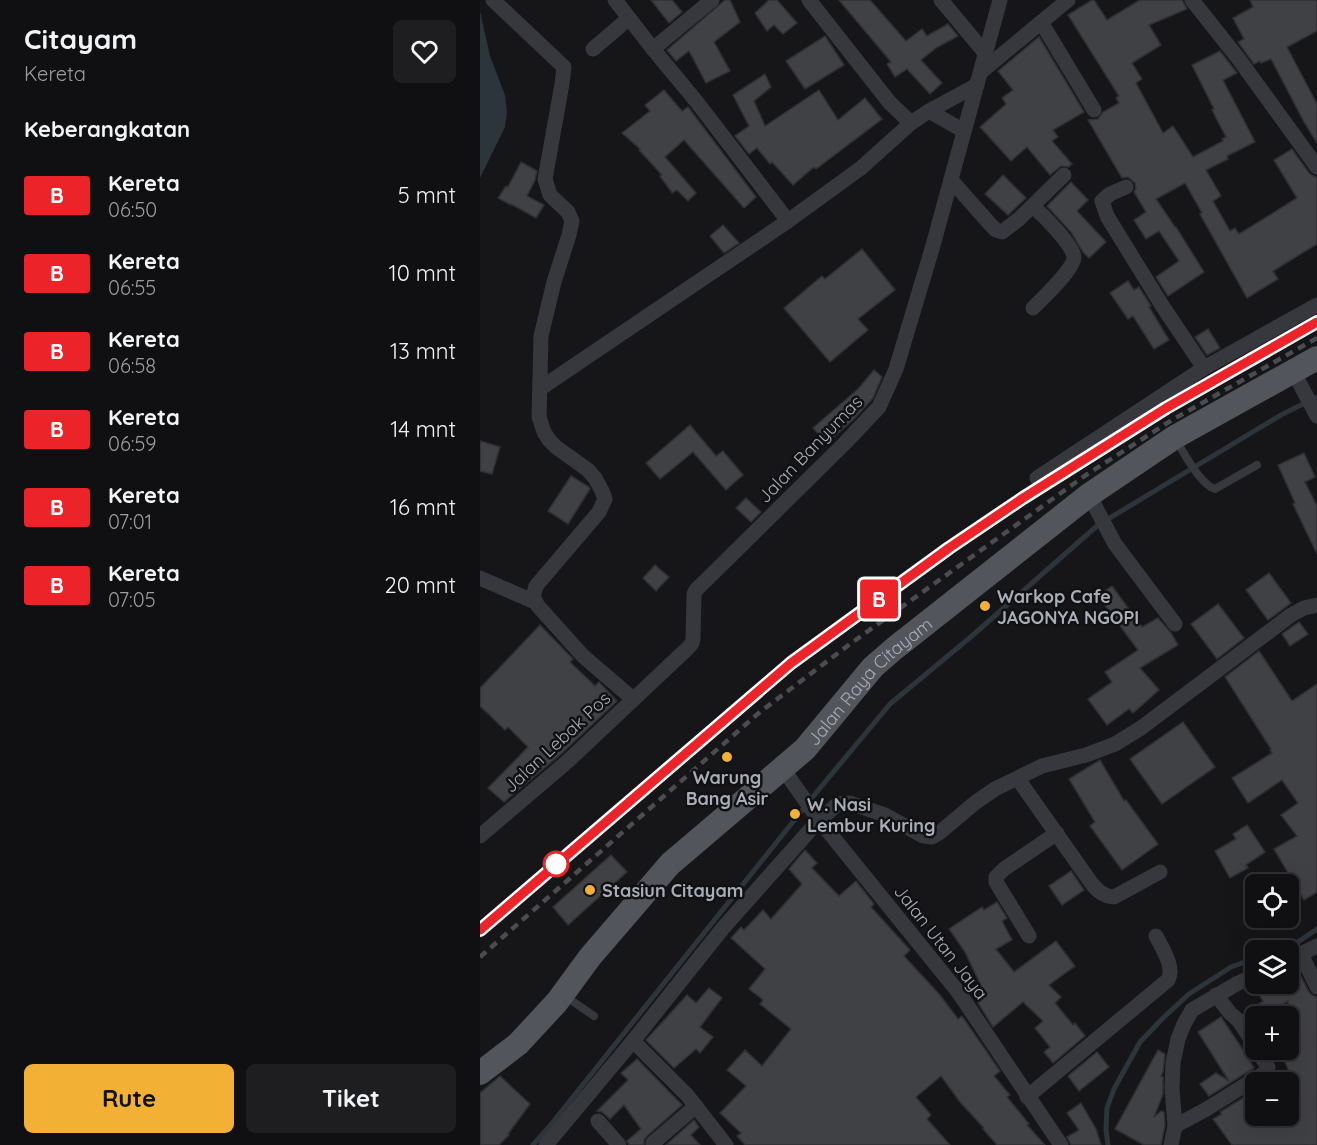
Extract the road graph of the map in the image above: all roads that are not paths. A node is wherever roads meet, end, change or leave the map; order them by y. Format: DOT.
graph roads {
  1 [pos="493,0"];
  2 [pos="615,0"];
  3 [pos="712,0"];
  4 [pos="809,0"];
  5 [pos="941,0"];
  6 [pos="1000,0"];
  7 [pos="1068,0"];
  8 [pos="1192,0"];
  9 [pos="628,19"];
  10 [pos="1041,22"];
  11 [pos="593,49"];
  12 [pos="653,49"];
  13 [pos="985,53"];
  14 [pos="979,78"];
  15 [pos="1094,110"];
  16 [pos="929,111"];
  17 [pos="911,123"];
  18 [pos="964,131"];
  19 [pos="1317,167"];
  20 [pos="1064,175"];
  21 [pos="951,180"];
  22 [pos="1126,187"];
  23 [pos="1033,206"];
  24 [pos="788,221"];
  25 [pos="1317,305"];
  26 [pos="1033,308"];
  27 [pos="1317,358"];
  28 [pos="1204,368"];
  29 [pos="1297,377"];
  30 [pos="541,388"];
  31 [pos="1317,415"];
  32 [pos="1175,437"];
  33 [pos="1257,465"];
  34 [pos="1037,478"];
  35 [pos="1093,502"];
  36 [pos="480,578"];
  37 [pos="535,602"];
  38 [pos="1317,604"];
  39 [pos="1175,624"];
  40 [pos="633,699"];
  41 [pos="788,777"];
  42 [pos="1018,779"];
  43 [pos="815,814"];
  44 [pos="1057,833"];
  45 [pos="481,834"];
  46 [pos="1160,872"];
  47 [pos="1029,936"];
  48 [pos="1156,936"];
  49 [pos="1317,946"];
  50 [pos="1299,955"];
  51 [pos="1299,962"];
  52 [pos="1245,980"];
  53 [pos="1317,987"];
  54 [pos="563,995"];
  55 [pos="1216,995"];
  56 [pos="594,1016"];
  57 [pos="1245,1031"];
  58 [pos="633,1041"];
  59 [pos="1264,1060"];
  60 [pos="480,1073"];
  61 [pos="1027,1096"];
  62 [pos="696,1106"];
  63 [pos="598,1121"];
  64 [pos="1175,1126"];
  65 [pos="653,1143"];
  66 [pos="546,1145"];
  67 [pos="619,1145"];
  68 [pos="726,1145"];
  69 [pos="1061,1145"];
  70 [pos="1171,1145"];
  1 -- 30 [label="street"];
  2 -- 9 [label="street"];
  3 -- 12 [label="street"];
  4 -- 17 [label="street"];
  5 -- 13 [label="street"];
  6 -- 13 [label="street, Jalan Banyumas"];
  7 -- 10 [label="street"];
  8 -- 19 [label="street"];
  9 -- 11 [label="street"];
  9 -- 12 [label="street"];
  10 -- 14 [label="street"];
  10 -- 15 [label="street"];
  12 -- 24 [label="street"];
  13 -- 14 [label="street, Jalan Banyumas"];
  14 -- 16 [label="street"];
  14 -- 18 [label="street, Jalan Banyumas"];
  16 -- 17 [label="street"];
  16 -- 18 [label="street"];
  17 -- 24 [label="street"];
  18 -- 21 [label="street, Jalan Banyumas"];
  20 -- 23 [label="street"];
  21 -- 23 [label="street"];
  21 -- 40 [label="street, Jalan Banyumas"];
  22 -- 28 [label="street"];
  23 -- 26 [label="street"];
  24 -- 30 [label="street"];
  25 -- 28 [label="street"];
  27 -- 29 [label="main road, Jalan Raya Citayam"];
  28 -- 34 [label="street"];
  29 -- 31 [label="street"];
  29 -- 32 [label="main road, Jalan Raya Citayam"];
  30 -- 37 [label="street"];
  32 -- 33 [label="lane"];
  32 -- 35 [label="main road, Jalan Raya Citayam"];
  35 -- 39 [label="street"];
  35 -- 41 [label="main road, Jalan Raya Citayam"];
  36 -- 37 [label="street"];
  37 -- 40 [label="street"];
  38 -- 42 [label="street"];
  40 -- 45 [label="street, Jalan Lebak Pos"];
  41 -- 43 [label="street, Jalan Utan Jaya"];
  41 -- 54 [label="main road, Jalan Raya Citayam"];
  42 -- 43 [label="street"];
  42 -- 44 [label="street"];
  43 -- 58 [label="street"];
  43 -- 61 [label="street, Jalan Utan Jaya"];
  44 -- 46 [label="street"];
  44 -- 47 [label="street"];
  48 -- 61 [label="street"];
  49 -- 50 [label="street"];
  51 -- 53 [label="street"];
  52 -- 55 [label="street"];
  54 -- 56 [label="lane"];
  54 -- 60 [label="main road, Jalan Raya Citayam"];
  55 -- 57 [label="street"];
  55 -- 64 [label="street"];
  58 -- 62 [label="street"];
  58 -- 66 [label="street"];
  59 -- 64 [label="street"];
  61 -- 69 [label="street, Jalan Utan Jaya"];
  62 -- 65 [label="street"];
  62 -- 68 [label="street"];
  63 -- 67 [label="street"];
  64 -- 70 [label="street"];
}
